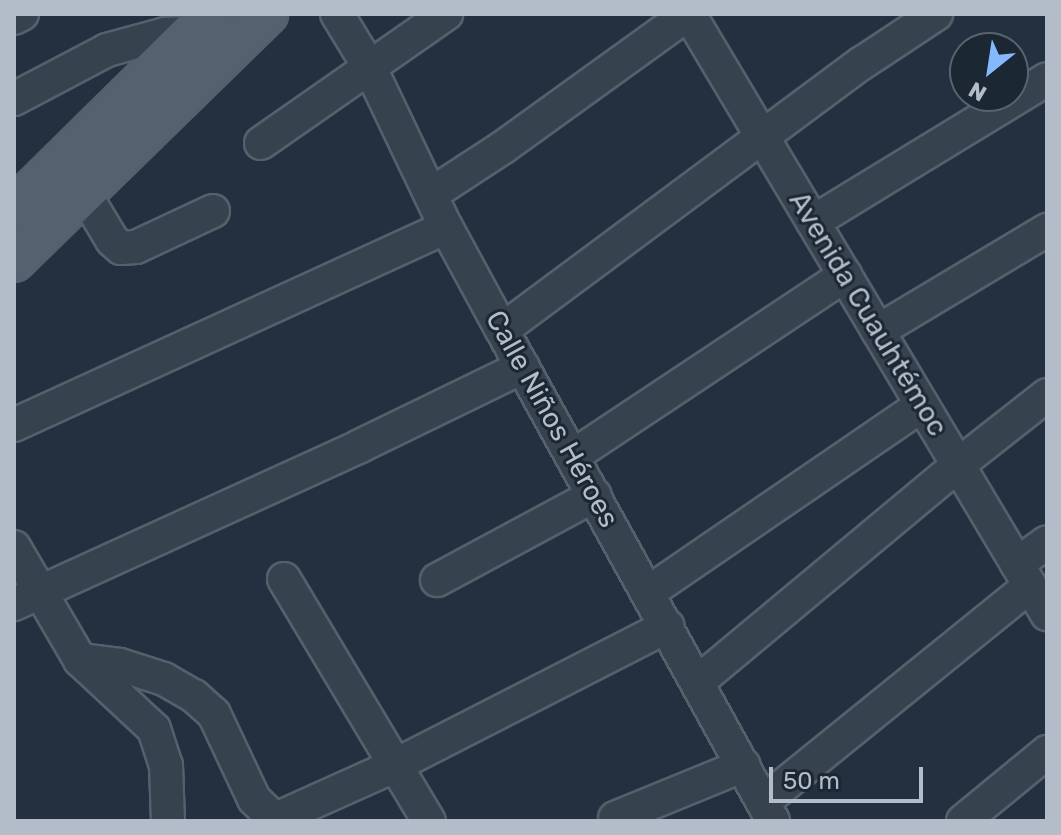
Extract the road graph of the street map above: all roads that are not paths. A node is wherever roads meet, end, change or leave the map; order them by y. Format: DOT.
graph roads {
  1 [pos="22,14"];
  2 [pos="267,14"];
  3 [pos="337,14"];
  4 [pos="446,14"];
  5 [pos="689,14"];
  6 [pos="936,14"];
  7 [pos="14,18"];
  8 [pos="201,23"];
  9 [pos="370,68"];
  10 [pos="1047,79"];
  11 [pos="19,87"];
  12 [pos="763,138"];
  13 [pos="261,143"];
  14 [pos="84,193"];
  15 [pos="433,193"];
  16 [pos="14,208"];
  17 [pos="213,211"];
  18 [pos="813,222"];
  19 [pos="446,227"];
  20 [pos="1047,230"];
  21 [pos="14,261"];
  22 [pos="845,275"];
  23 [pos="502,330"];
  24 [pos="878,331"];
  25 [pos="523,367"];
  26 [pos="1047,395"];
  27 [pos="922,405"];
  28 [pos="14,425"];
  29 [pos="573,456"];
  30 [pos="958,465"];
  31 [pos="595,495"];
  32 [pos="1047,542"];
  33 [pos="14,547"];
  34 [pos="1024,575"];
  35 [pos="284,579"];
  36 [pos="437,580"];
  37 [pos="649,592"];
  38 [pos="26,598"];
  39 [pos="1047,614"];
  40 [pos="668,626"];
  41 [pos="80,660"];
  42 [pos="699,681"];
  43 [pos="1047,752"];
  44 [pos="396,765"];
  45 [pos="744,765"];
  46 [pos="768,812"];
  47 [pos="615,818"];
  48 [pos="276,820"];
  49 [pos="168,821"];
  50 [pos="429,821"];
  51 [pos="963,821"];
  1 -- 7 [label="street"];
  2 -- 14 [label="main road"];
  3 -- 9 [label="street, Calle Niños Héroes"];
  4 -- 9 [label="street"];
  5 -- 12 [label="street, Avenida Cuauhtémoc"];
  5 -- 15 [label="street"];
  6 -- 12 [label="street"];
  8 -- 11 [label="street"];
  8 -- 16 [label="main road"];
  9 -- 13 [label="street"];
  9 -- 15 [label="street, Calle Niños Héroes"];
  10 -- 18 [label="street"];
  12 -- 18 [label="street, Avenida Cuauhtémoc"];
  12 -- 23 [label="street"];
  14 -- 17 [label="street"];
  14 -- 21 [label="main road"];
  15 -- 19 [label="street, Calle Niños Héroes"];
  18 -- 22 [label="street, Avenida Cuauhtémoc"];
  19 -- 23 [label="street, Calle Niños Héroes"];
  19 -- 28 [label="street"];
  20 -- 24 [label="street"];
  22 -- 24 [label="street, Avenida Cuauhtémoc"];
  22 -- 29 [label="street"];
  23 -- 25 [label="street, Calle Niños Héroes"];
  24 -- 27 [label="street, Avenida Cuauhtémoc"];
  25 -- 29 [label="street, Calle Niños Héroes"];
  25 -- 38 [label="street"];
  26 -- 30 [label="street"];
  27 -- 30 [label="street, Avenida Cuauhtémoc"];
  27 -- 37 [label="street"];
  29 -- 31 [label="street, Calle Niños Héroes"];
  30 -- 34 [label="street, Avenida Cuauhtémoc"];
  30 -- 42 [label="street"];
  31 -- 36 [label="street"];
  31 -- 37 [label="street, Calle Niños Héroes"];
  32 -- 34 [label="street"];
  33 -- 38 [label="street"];
  34 -- 39 [label="street, Avenida Cuauhtémoc"];
  34 -- 46 [label="street"];
  35 -- 44 [label="street"];
  37 -- 40 [label="street, Calle Niños Héroes"];
  38 -- 41 [label="street"];
  40 -- 42 [label="street, Calle Niños Héroes"];
  40 -- 44 [label="street"];
  41 -- 48 [label="street"];
  41 -- 49 [label="street"];
  42 -- 45 [label="street, Calle Niños Héroes"];
  43 -- 51 [label="street"];
  44 -- 48 [label="street"];
  44 -- 50 [label="street"];
  45 -- 46 [label="street, Calle Niños Héroes"];
  45 -- 47 [label="street"];
}
